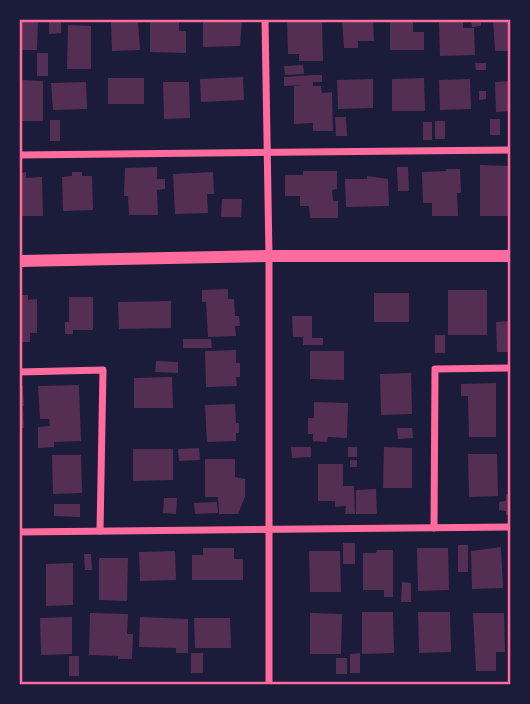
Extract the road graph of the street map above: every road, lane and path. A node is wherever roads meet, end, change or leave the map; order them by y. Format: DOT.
graph roads {
  1 [pos="265,19"];
  2 [pos="511,150"];
  3 [pos="267,152"];
  4 [pos="19,155"];
  5 [pos="268,256"];
  6 [pos="511,256"];
  7 [pos="19,261"];
  8 [pos="511,368"];
  9 [pos="19,372"];
  10 [pos="511,527"];
  11 [pos="434,528"];
  12 [pos="269,530"];
  13 [pos="100,531"];
  14 [pos="19,532"];
  15 [pos="269,685"];
  1 -- 3 [label="street"];
  2 -- 3 [label="street"];
  3 -- 4 [label="street"];
  3 -- 5 [label="street"];
  5 -- 6 [label="street"];
  5 -- 7 [label="street"];
  5 -- 12 [label="street"];
  8 -- 11 [label="street"];
  9 -- 13 [label="street"];
  10 -- 11 [label="street"];
  11 -- 12 [label="street"];
  12 -- 13 [label="street"];
  12 -- 15 [label="street"];
  13 -- 14 [label="street"];
}
